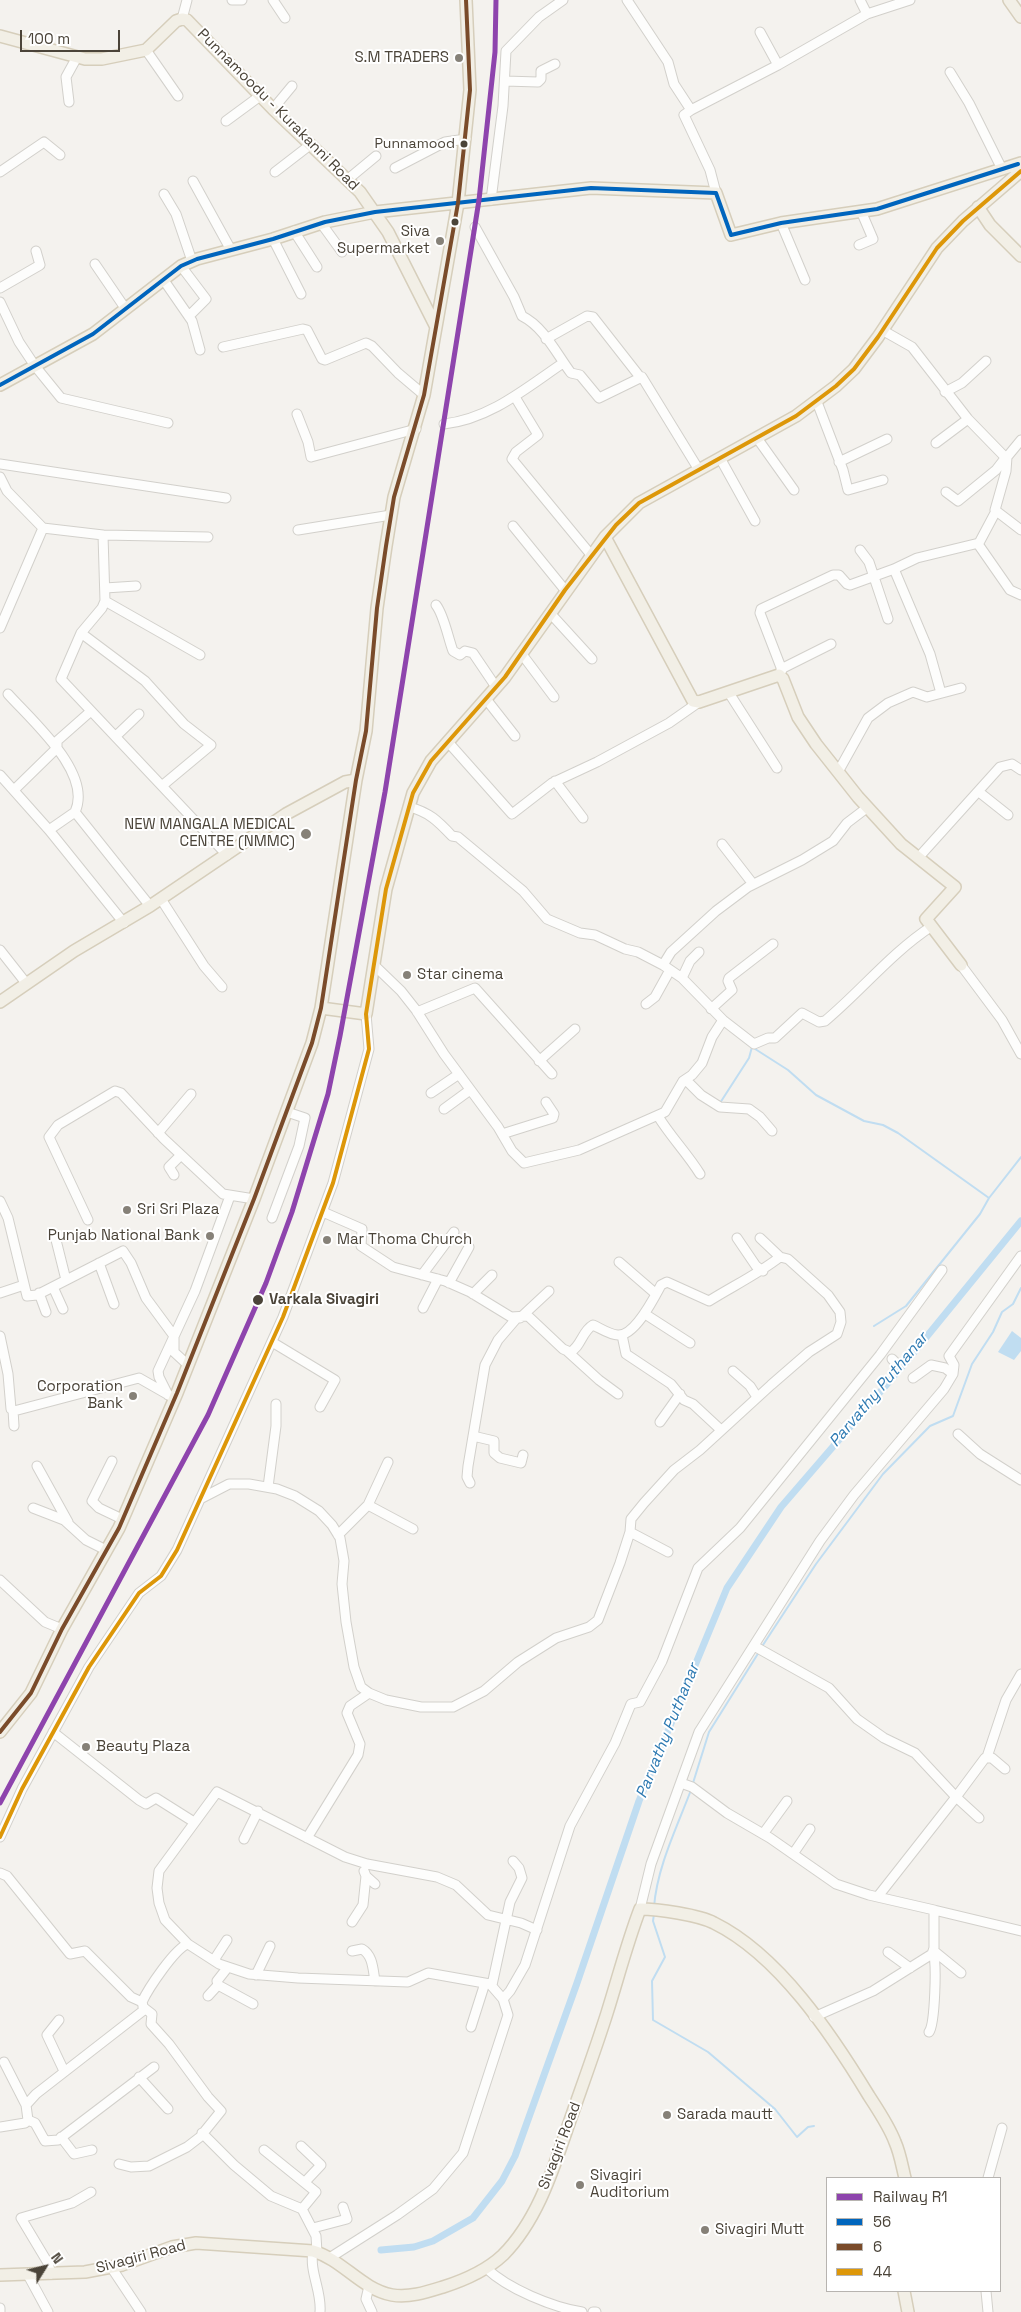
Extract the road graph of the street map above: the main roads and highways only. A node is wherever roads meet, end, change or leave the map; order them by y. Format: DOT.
graph roads {
  1 [pos="466,0"];
  2 [pos="1009,0"];
  3 [pos="1021,16"];
  4 [pos="0,36"];
  5 [pos="1021,163"];
  6 [pos="1021,171"];
  7 [pos="458,203"];
  8 [pos="978,207"];
  9 [pos="375,212"];
  10 [pos="1021,256"];
  11 [pos="436,327"];
  12 [pos="0,385"];
  13 [pos="605,537"];
  14 [pos="356,780"];
  15 [pos="961,964"];
  16 [pos="0,1002"];
  17 [pos="321,1008"];
  18 [pos="1,1728"];
  19 [pos="905,2177"];
  20 [pos="0,2275"];
  21 [pos="904,2292"];
  22 [pos="908,2312"];
  1 -- 7 [label="main road"];
  2 -- 3 [label="main road"];
  4 -- 9 [label="main road, Punnamoodu - Kurakanni Road"];
  5 -- 7 [label="main road"];
  6 -- 8 [label="main road"];
  7 -- 9 [label="main road"];
  7 -- 11 [label="main road"];
  8 -- 10 [label="main road"];
  8 -- 13 [label="main road"];
  9 -- 11 [label="main road, Punnamoodu - Kurakanni Road"];
  9 -- 12 [label="main road"];
  11 -- 14 [label="main road"];
  13 -- 15 [label="main road"];
  13 -- 17 [label="main road"];
  14 -- 16 [label="main road"];
  14 -- 17 [label="main road"];
  17 -- 18 [label="main road"];
  19 -- 20 [label="main road, Sivagiri Road"];
  21 -- 22 [label="main road"];
}
